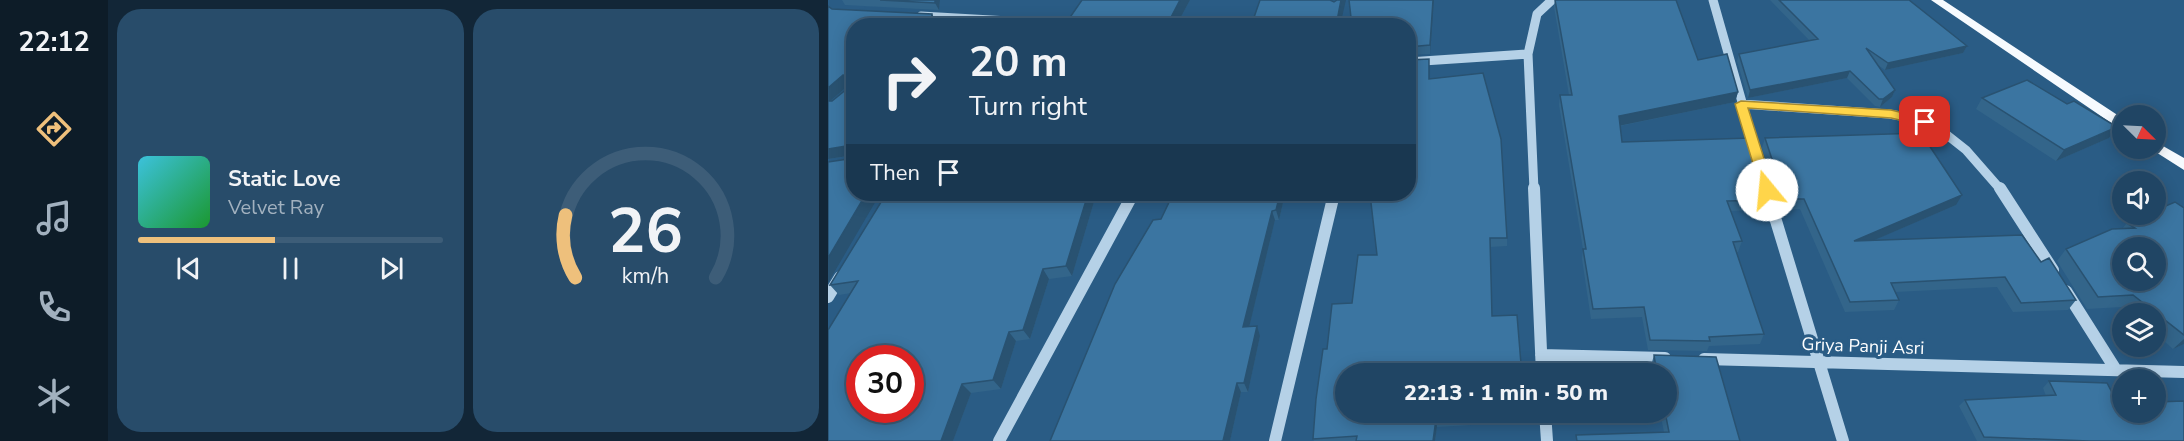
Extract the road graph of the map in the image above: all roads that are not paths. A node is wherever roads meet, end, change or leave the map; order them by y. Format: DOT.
graph roads {
  1 [pos="1552,0"];
  2 [pos="1713,0"];
  3 [pos="1936,0"];
  4 [pos="906,15"];
  5 [pos="940,18"];
  6 [pos="1528,54"];
  7 [pos="1416,61"];
  8 [pos="1741,104"];
  9 [pos="2112,117"];
  10 [pos="2166,153"];
  11 [pos="2184,165"];
  12 [pos="1129,201"];
  13 [pos="1332,201"];
  14 [pos="846,266"];
  15 [pos="828,297"];
  16 [pos="1541,355"];
  17 [pos="1821,362"];
  18 [pos="1541,363"];
  19 [pos="2115,369"];
  20 [pos="2112,370"];
  21 [pos="2166,371"];
  22 [pos="2184,372"];
  23 [pos="1546,423"];
  24 [pos="999,441"];
  25 [pos="1275,441"];
  26 [pos="1547,441"];
  27 [pos="1843,441"];
  1 -- 6 [label="street"];
  2 -- 8 [label="street"];
  3 -- 9 [label="main road"];
  4 -- 5 [label="street"];
  6 -- 7 [label="street"];
  6 -- 16 [label="street"];
  8 -- 17 [label="street"];
  8 -- 19 [label="street"];
  10 -- 11 [label="main road"];
  12 -- 24 [label="street"];
  13 -- 25 [label="street"];
  14 -- 15 [label="street"];
  16 -- 17 [label="street, Griya Panji Asri"];
  16 -- 18 [label="street"];
  17 -- 20 [label="street, Griya Panji Asri"];
  17 -- 27 [label="street"];
  21 -- 22 [label="street, Griya Panji Asri"];
  23 -- 26 [label="street"];
}
